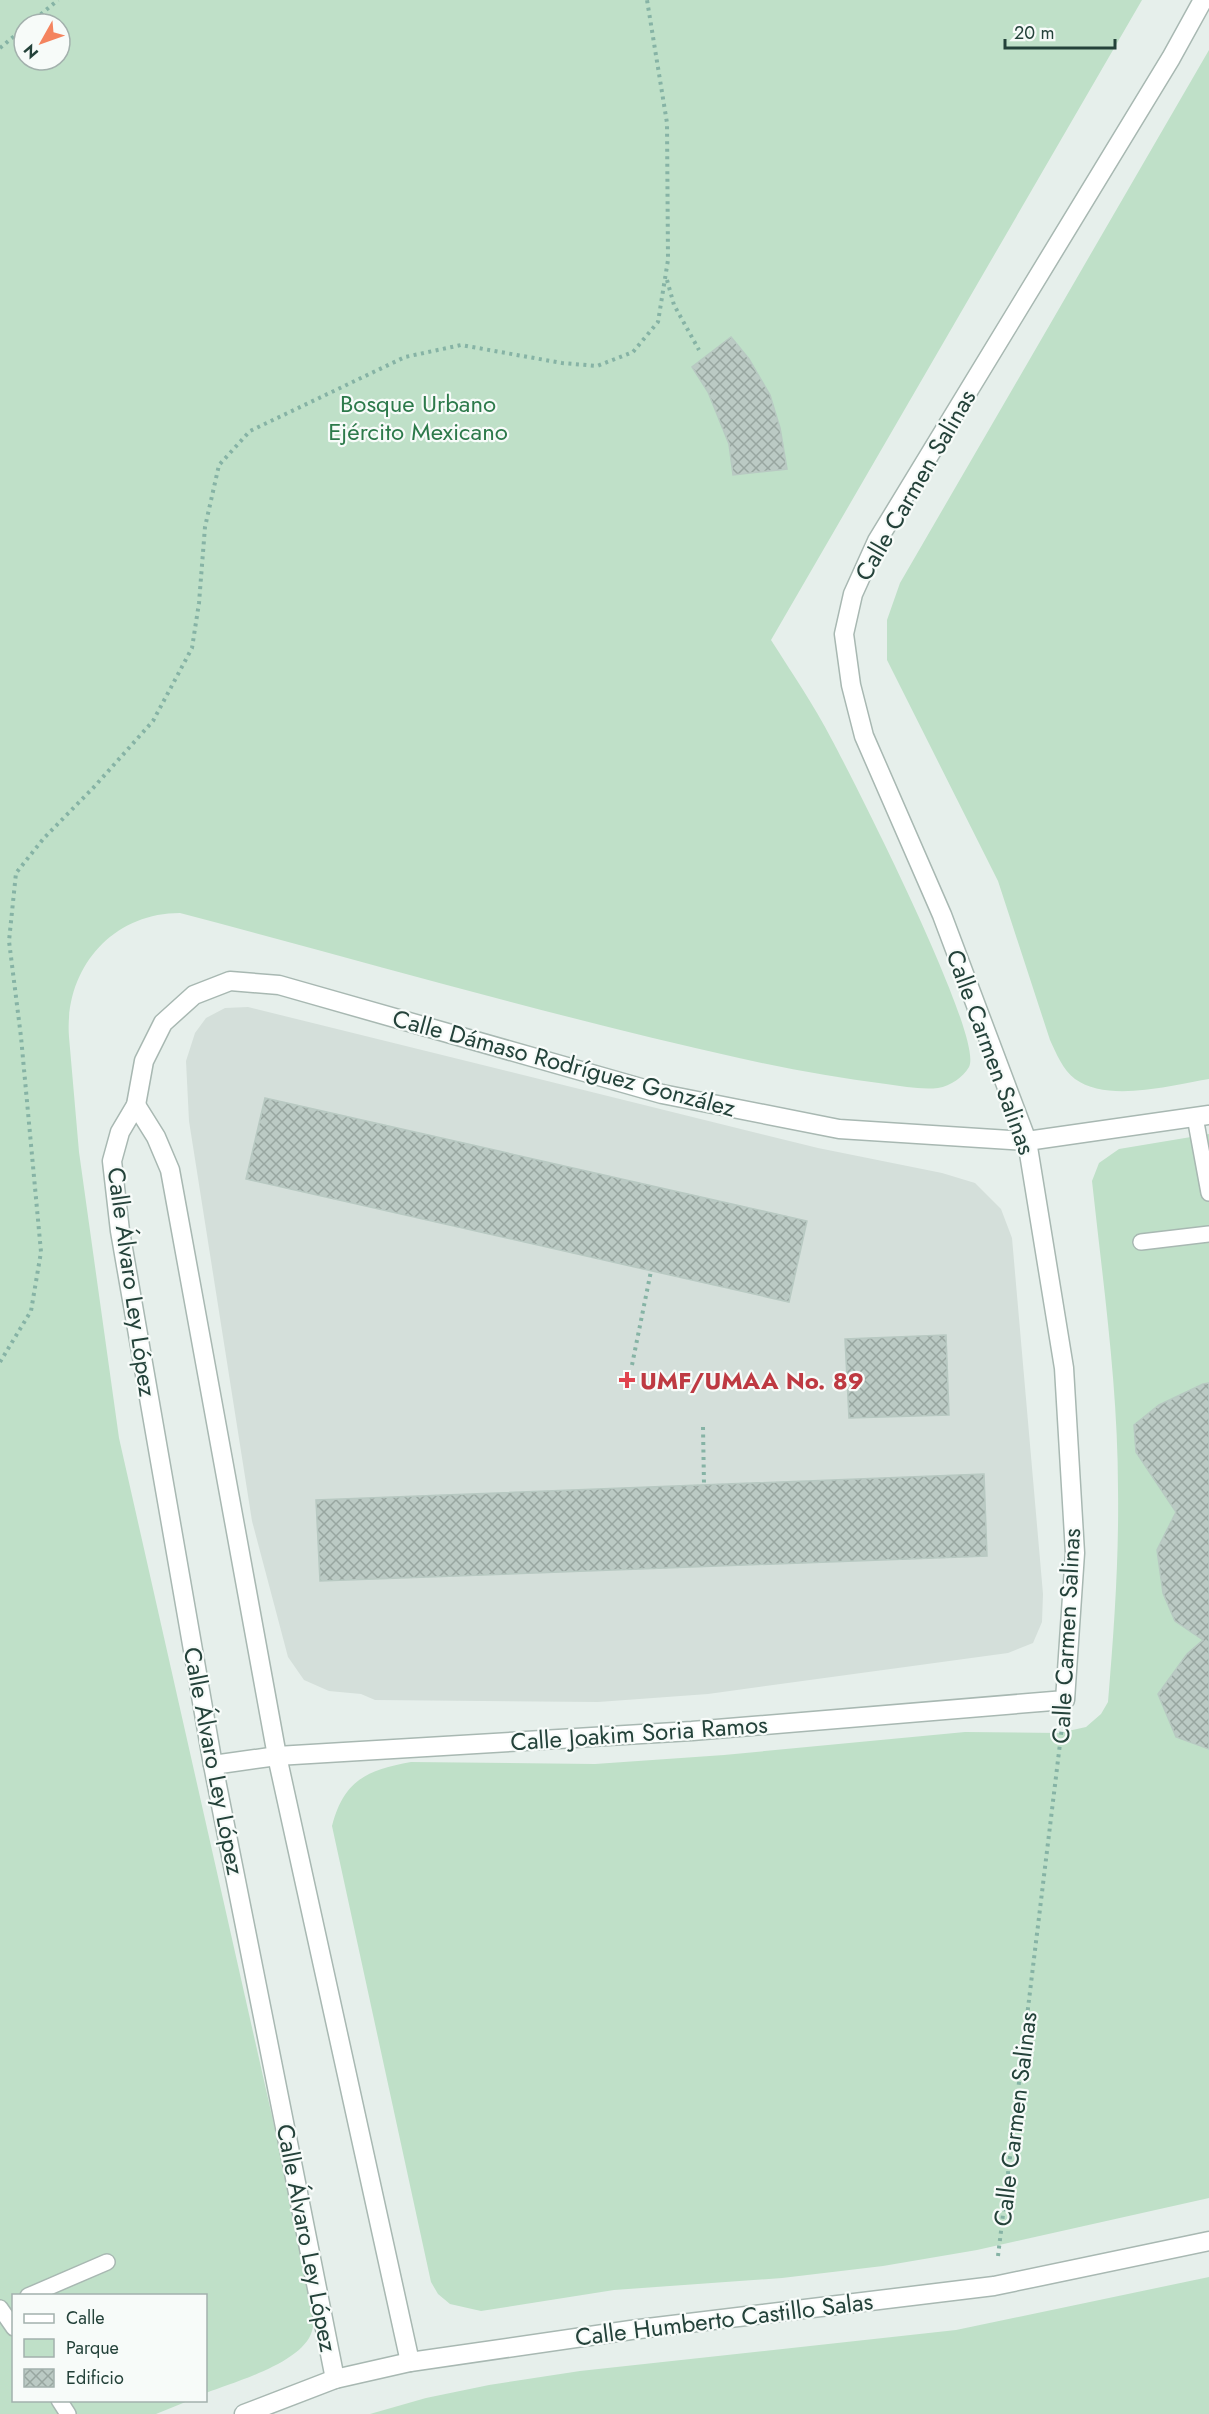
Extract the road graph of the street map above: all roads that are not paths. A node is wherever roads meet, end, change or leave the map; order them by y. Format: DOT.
graph roads {
  1 [pos="1203,0"];
  2 [pos="136,1104"];
  3 [pos="1202,1116"];
  4 [pos="1027,1142"];
  5 [pos="1209,1193"];
  6 [pos="1209,1234"];
  7 [pos="1141,1242"];
  8 [pos="1065,1700"];
  9 [pos="277,1756"];
  10 [pos="213,1765"];
  11 [pos="1209,2241"];
  12 [pos="107,2262"];
  13 [pos="30,2294"];
  14 [pos="0,2308"];
  15 [pos="12,2325"];
  16 [pos="410,2362"];
  17 [pos="335,2379"];
  18 [pos="244,2414"];
  1 -- 4 [label="street, Calle Carmen Salinas"];
  2 -- 4 [label="street, Calle Dámaso Rodríguez González"];
  2 -- 9 [label="street, Calle Álvaro Ley López"];
  2 -- 10 [label="street, Calle Álvaro Ley López"];
  3 -- 4 [label="street, Calle Dámaso Rodríguez González"];
  3 -- 5 [label="lane"];
  4 -- 8 [label="street, Calle Carmen Salinas"];
  6 -- 7 [label="lane"];
  8 -- 9 [label="street, Calle Joakim Soria Ramos"];
  9 -- 10 [label="street, Calle Joakim Soria Ramos"];
  9 -- 16 [label="street, Calle Álvaro Ley López"];
  10 -- 17 [label="street, Calle Álvaro Ley López"];
  11 -- 16 [label="street, Calle Humberto Castillo Salas"];
  12 -- 13 [label="lane"];
  14 -- 15 [label="lane"];
  16 -- 17 [label="street, Calle Humberto Castillo Salas"];
  17 -- 18 [label="street, Calle Humberto Castillo Salas"];
}
